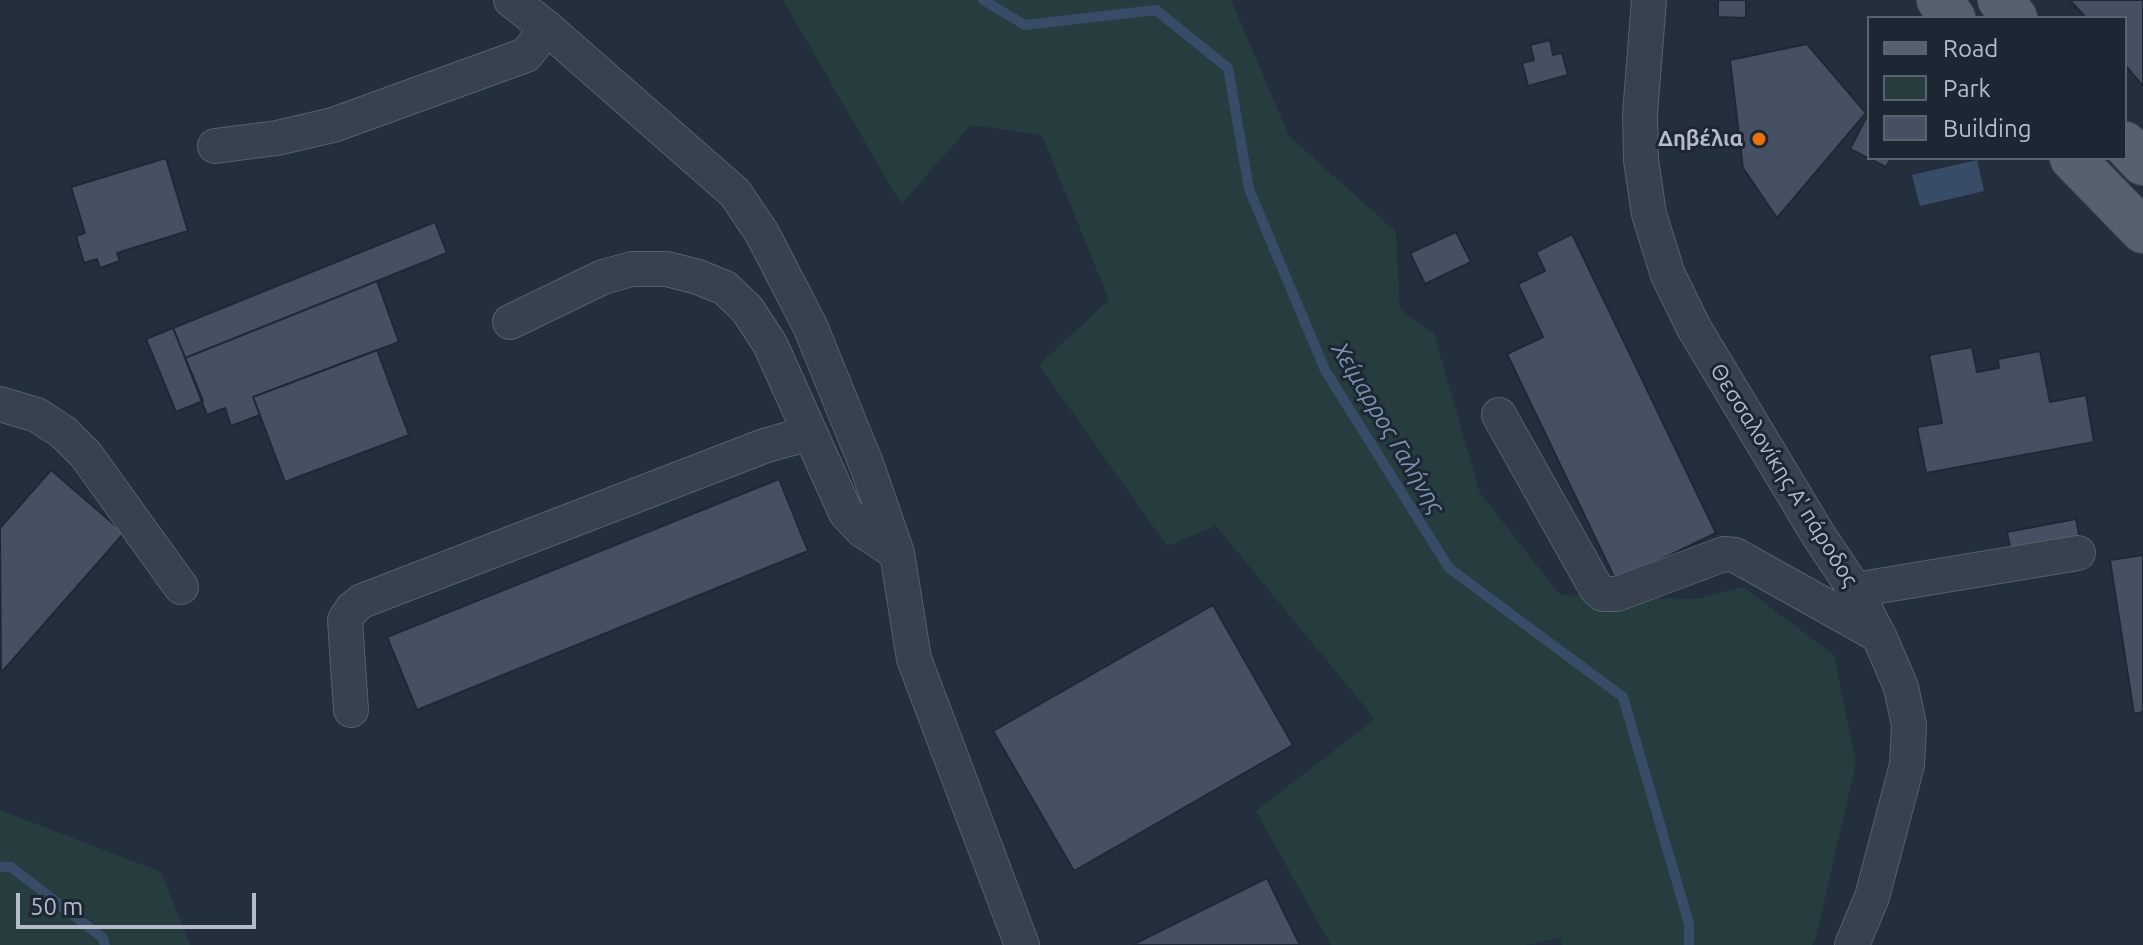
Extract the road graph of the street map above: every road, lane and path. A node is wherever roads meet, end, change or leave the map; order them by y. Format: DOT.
graph roads {
  1 [pos="511,0"];
  2 [pos="1649,0"];
  3 [pos="1939,0"];
  4 [pos="2000,0"];
  5 [pos="1951,16"];
  6 [pos="2013,16"];
  7 [pos="547,28"];
  8 [pos="215,146"];
  9 [pos="2127,146"];
  10 [pos="2074,160"];
  11 [pos="2143,163"];
  12 [pos="2143,231"];
  13 [pos="510,322"];
  14 [pos="0,404"];
  15 [pos="1499,415"];
  16 [pos="810,433"];
  17 [pos="897,553"];
  18 [pos="2078,553"];
  19 [pos="181,587"];
  20 [pos="1855,590"];
  21 [pos="1879,636"];
  22 [pos="351,710"];
  23 [pos="1022,945"];
  24 [pos="1852,945"];
  1 -- 7 [label="street"];
  2 -- 20 [label="street, Θεσσαλονίκης Α' πάροδος"];
  3 -- 5 [label="main road"];
  4 -- 6 [label="main road"];
  7 -- 8 [label="street"];
  7 -- 17 [label="street"];
  9 -- 11 [label="main road"];
  10 -- 12 [label="main road"];
  13 -- 16 [label="street"];
  14 -- 19 [label="street"];
  15 -- 21 [label="street"];
  16 -- 17 [label="street"];
  16 -- 22 [label="street"];
  17 -- 23 [label="street"];
  18 -- 20 [label="street"];
  20 -- 21 [label="street, Θεσσαλονίκης Α' πάροδος"];
  21 -- 24 [label="street, Θεσσαλονίκης Α' πάροδος"];
}
